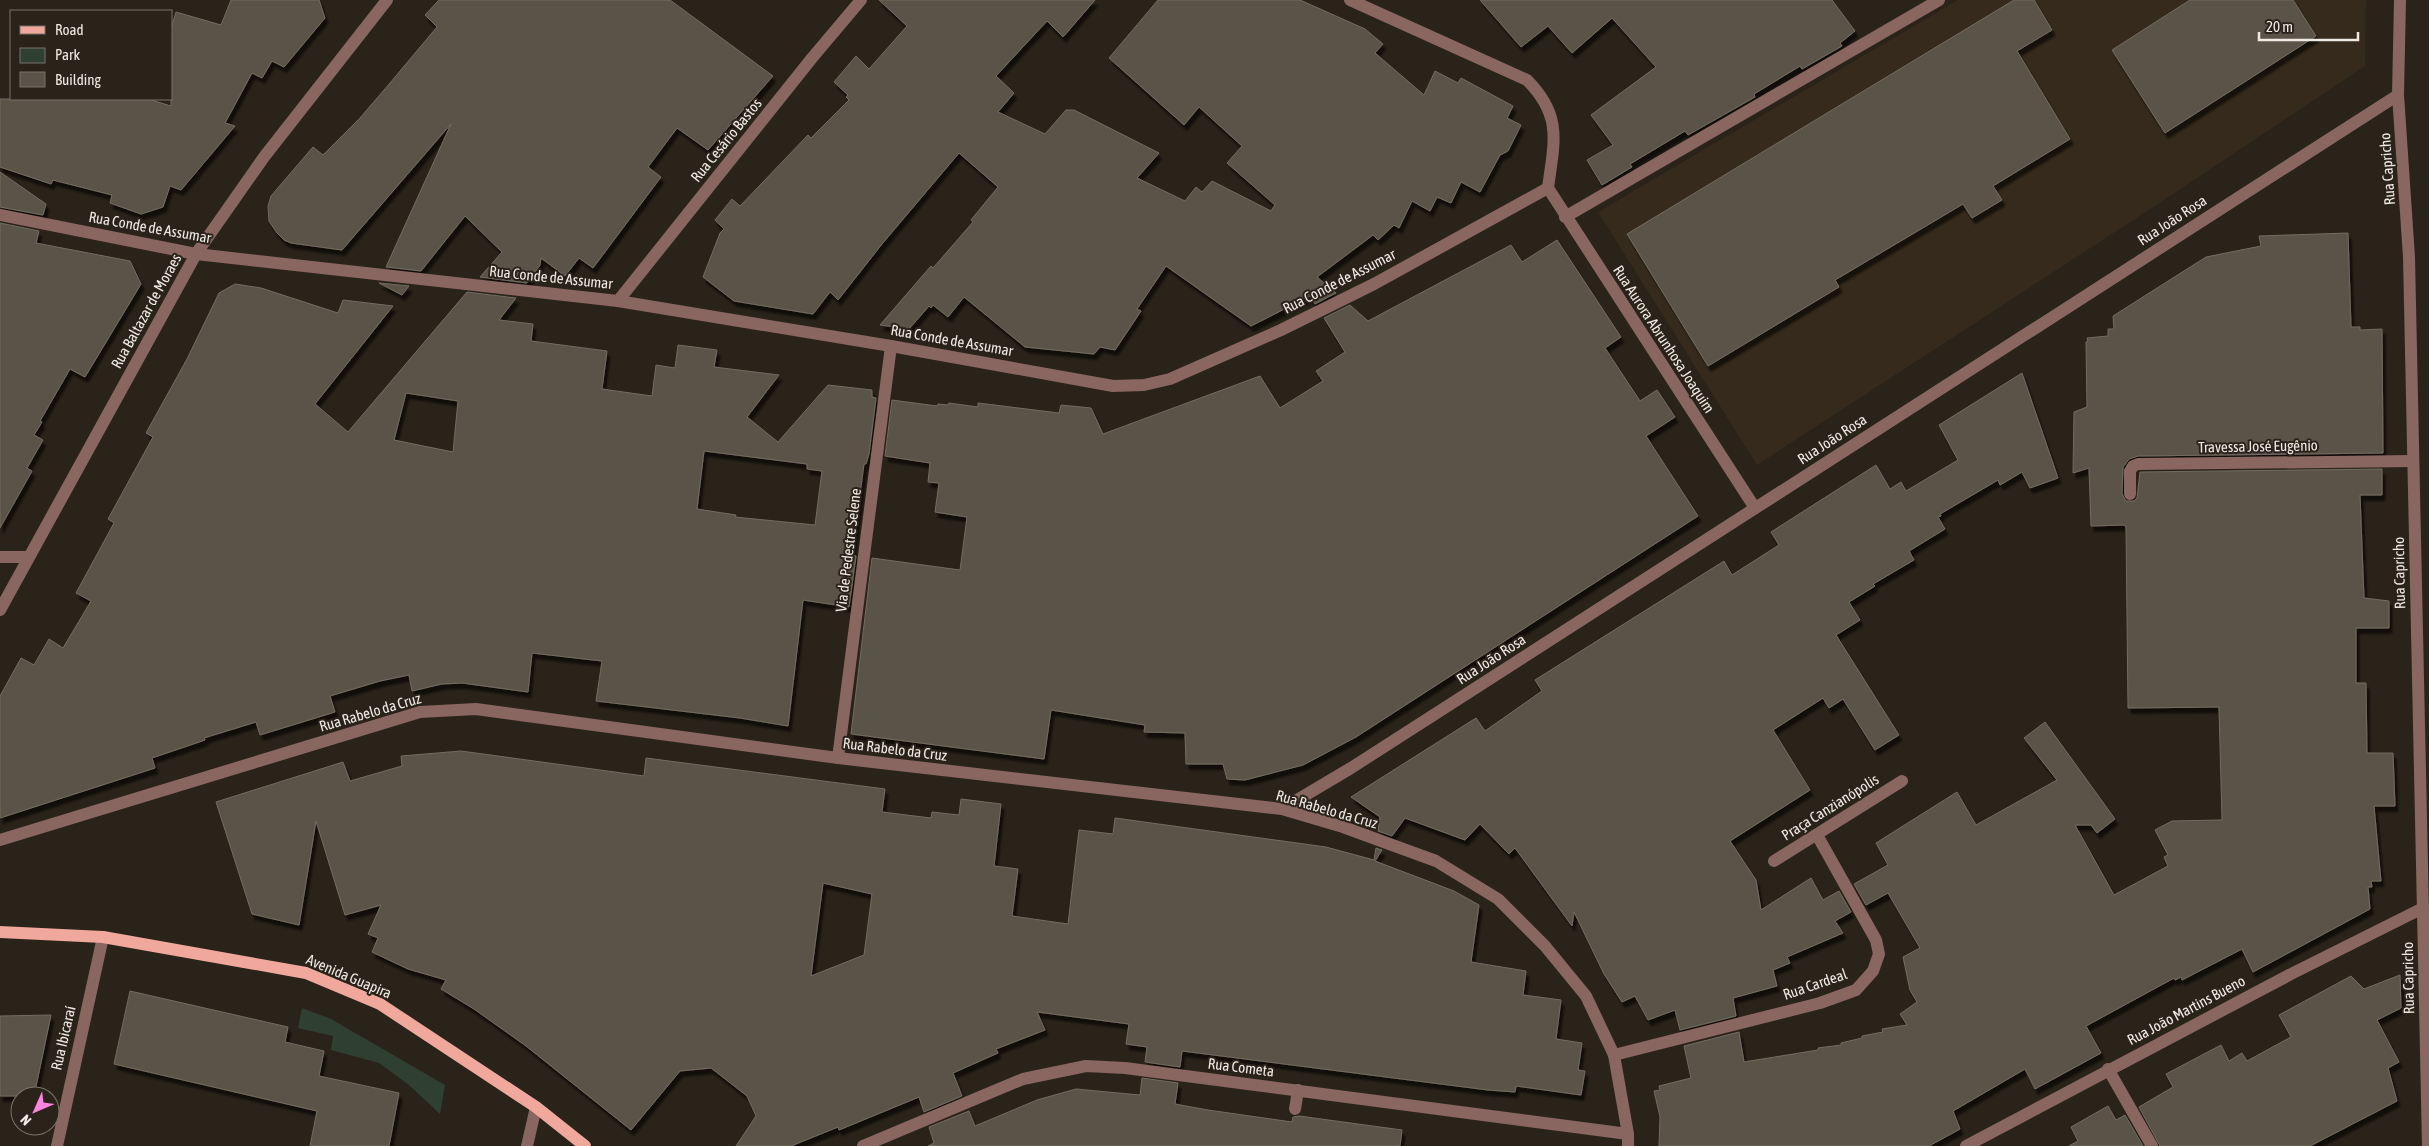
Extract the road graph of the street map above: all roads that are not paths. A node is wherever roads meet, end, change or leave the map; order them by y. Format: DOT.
graph roads {
  1 [pos="386,0"];
  2 [pos="862,0"];
  3 [pos="1350,0"];
  4 [pos="1939,0"];
  5 [pos="2400,0"];
  6 [pos="2398,95"];
  7 [pos="1548,188"];
  8 [pos="0,215"];
  9 [pos="1565,217"];
  10 [pos="196,254"];
  11 [pos="618,301"];
  12 [pos="891,346"];
  13 [pos="2413,461"];
  14 [pos="2130,494"];
  15 [pos="1755,508"];
  16 [pos="0,557"];
  17 [pos="29,557"];
  18 [pos="0,610"];
  19 [pos="838,758"];
  20 [pos="1902,781"];
  21 [pos="1282,809"];
  22 [pos="1817,834"];
  23 [pos="0,840"];
  24 [pos="1774,861"];
  25 [pos="2423,908"];
  26 [pos="0,932"];
  27 [pos="103,937"];
  28 [pos="1614,1055"];
  29 [pos="2108,1069"];
  30 [pos="1298,1090"];
  31 [pos="536,1107"];
  32 [pos="1295,1109"];
  33 [pos="1628,1140"];
  34 [pos="57,1146"];
  35 [pos="527,1146"];
  36 [pos="586,1146"];
  37 [pos="863,1146"];
  38 [pos="1966,1146"];
  39 [pos="2152,1146"];
  40 [pos="2428,1146"];
  1 -- 10 [label="street, Rua Baltazar de Moraes"];
  2 -- 11 [label="street, Rua Cesário Bastos"];
  3 -- 7 [label="street"];
  4 -- 9 [label="street"];
  5 -- 6 [label="street, Rua Capricho"];
  6 -- 13 [label="street, Rua Capricho"];
  6 -- 15 [label="street, Rua João Rosa"];
  7 -- 9 [label="street, Rua Aurora Abrunhosa Joaquim"];
  7 -- 12 [label="street, Rua Conde de Assumar"];
  8 -- 10 [label="street, Rua Conde de Assumar"];
  9 -- 15 [label="street, Rua Aurora Abrunhosa Joaquim"];
  10 -- 11 [label="street, Rua Conde de Assumar"];
  10 -- 17 [label="street, Rua Baltazar de Moraes"];
  11 -- 12 [label="street, Rua Conde de Assumar"];
  12 -- 19 [label="street, Via de Pedestre Selene"];
  13 -- 14 [label="street, Travessa José Eugênio"];
  13 -- 25 [label="street, Rua Capricho"];
  15 -- 21 [label="street, Rua João Rosa"];
  16 -- 17 [label="street"];
  17 -- 18 [label="street, Rua Baltazar de Moraes"];
  19 -- 21 [label="street, Rua Rabelo da Cruz"];
  19 -- 23 [label="street, Rua Rabelo da Cruz"];
  20 -- 22 [label="street, Praça Canzianópolis"];
  21 -- 28 [label="street, Rua Rabelo da Cruz"];
  22 -- 24 [label="street, Praça Canzianópolis"];
  22 -- 28 [label="street, Rua Cardeal"];
  25 -- 29 [label="street, Rua João Martins Bueno"];
  25 -- 40 [label="street, Rua Capricho"];
  26 -- 27 [label="main road, Avenida Guapira"];
  27 -- 31 [label="main road, Avenida Guapira"];
  27 -- 34 [label="street, Rua Ibicaraí"];
  28 -- 33 [label="street, Rua Rabelo da Cruz"];
  29 -- 38 [label="street, Rua João Martins Bueno"];
  29 -- 39 [label="street"];
  30 -- 32 [label="street"];
  30 -- 33 [label="street, Rua Cometa"];
  30 -- 37 [label="street, Rua Cometa"];
  31 -- 35 [label="street"];
  31 -- 36 [label="main road, Avenida Guapira"];
}
